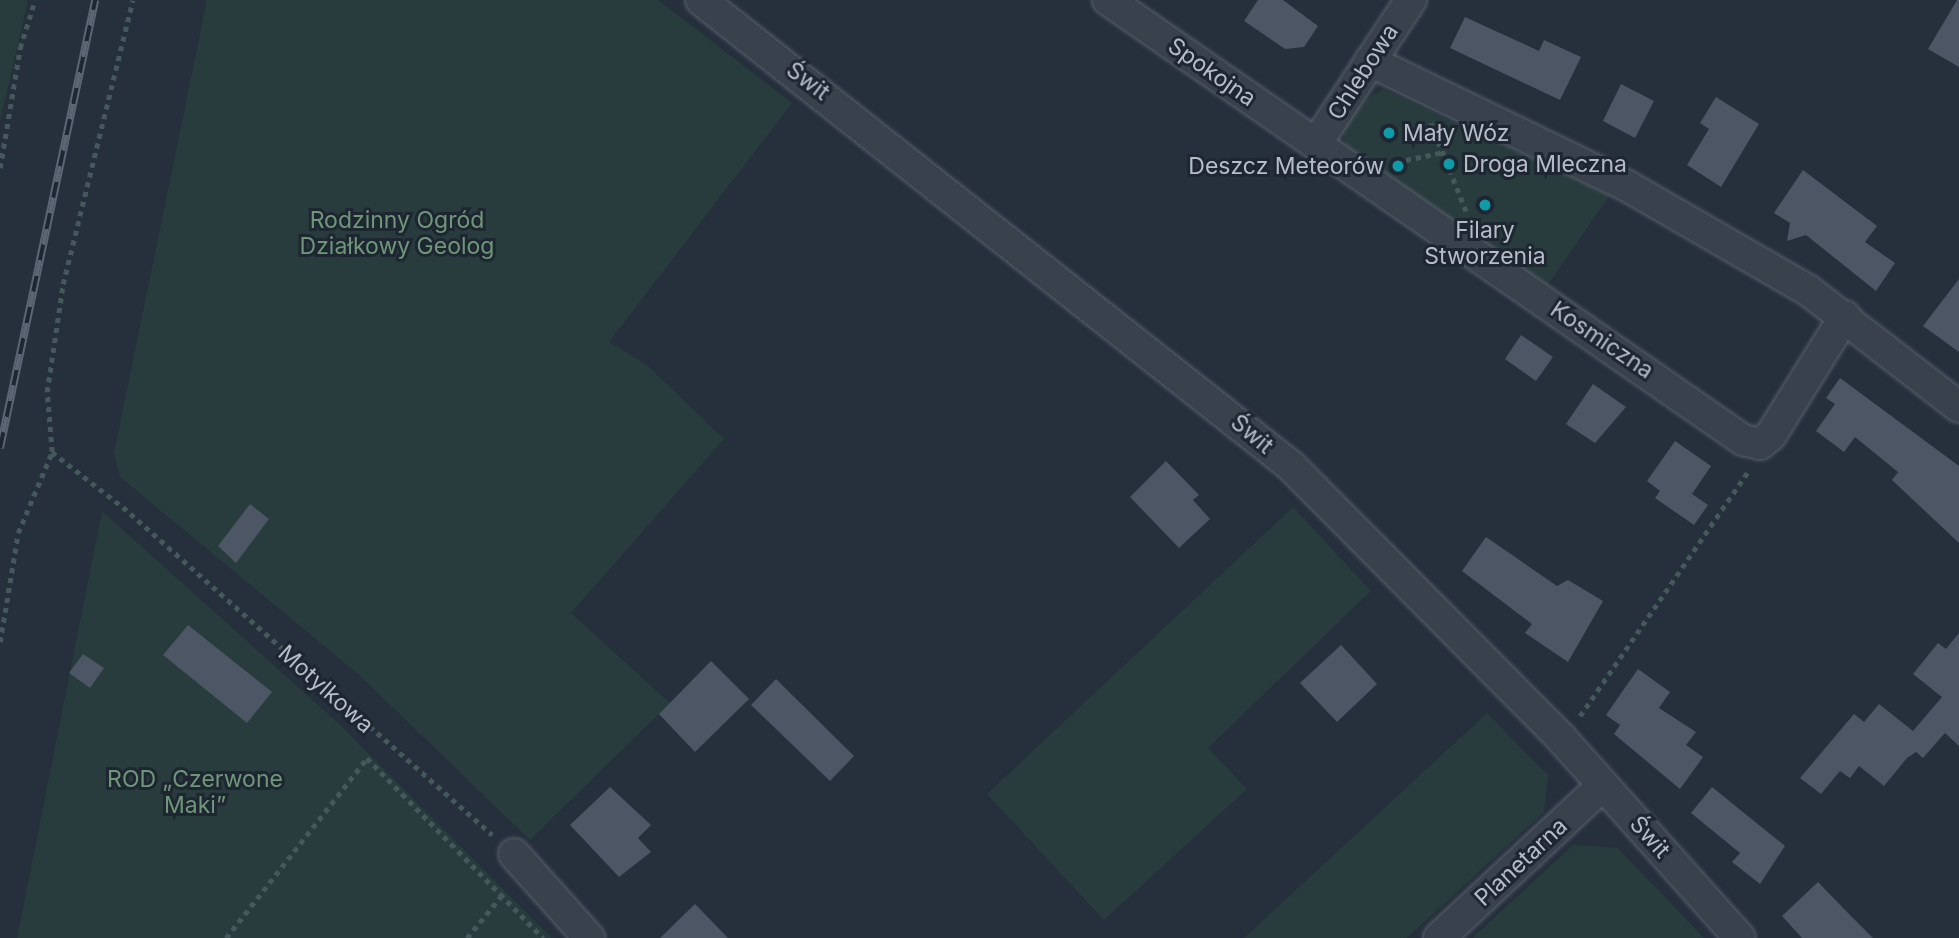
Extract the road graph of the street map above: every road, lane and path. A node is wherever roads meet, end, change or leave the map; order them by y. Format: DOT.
graph roads {
  1 [pos="35,0"];
  2 [pos="134,0"];
  3 [pos="701,0"];
  4 [pos="1108,0"];
  5 [pos="1411,0"];
  6 [pos="1370,61"];
  7 [pos="1420,85"];
  8 [pos="1316,144"];
  9 [pos="1443,152"];
  10 [pos="1405,160"];
  11 [pos="0,168"];
  12 [pos="1481,257"];
  13 [pos="1845,316"];
  14 [pos="1959,407"];
  15 [pos="1760,444"];
  16 [pos="52,452"];
  17 [pos="0,642"];
  18 [pos="1561,738"];
  19 [pos="1603,785"];
  20 [pos="514,854"];
  21 [pos="502,895"];
  22 [pos="226,938"];
  23 [pos="467,938"];
  24 [pos="543,938"];
  25 [pos="589,938"];
  26 [pos="1439,938"];
  27 [pos="1740,938"];
  1 -- 11 [label="path"];
  2 -- 16 [label="path"];
  3 -- 18 [label="street, Świt"];
  4 -- 8 [label="street, Spokojna"];
  5 -- 6 [label="street, Chlebowa"];
  6 -- 7 [label="street"];
  6 -- 8 [label="street, Chlebowa"];
  7 -- 9 [label="path"];
  7 -- 13 [label="street"];
  8 -- 12 [label="street, Kosmiczna"];
  9 -- 10 [label="path"];
  9 -- 12 [label="path"];
  12 -- 15 [label="street, Kosmiczna"];
  13 -- 14 [label="street"];
  13 -- 15 [label="street"];
  15 -- 18 [label="path"];
  16 -- 17 [label="path"];
  16 -- 20 [label="path, Motylkowa"];
  18 -- 19 [label="street, Świt"];
  19 -- 26 [label="street, Planetarna"];
  19 -- 27 [label="street, Świt"];
  20 -- 25 [label="street"];
  21 -- 22 [label="path"];
  21 -- 23 [label="path"];
  21 -- 24 [label="path"];
}
